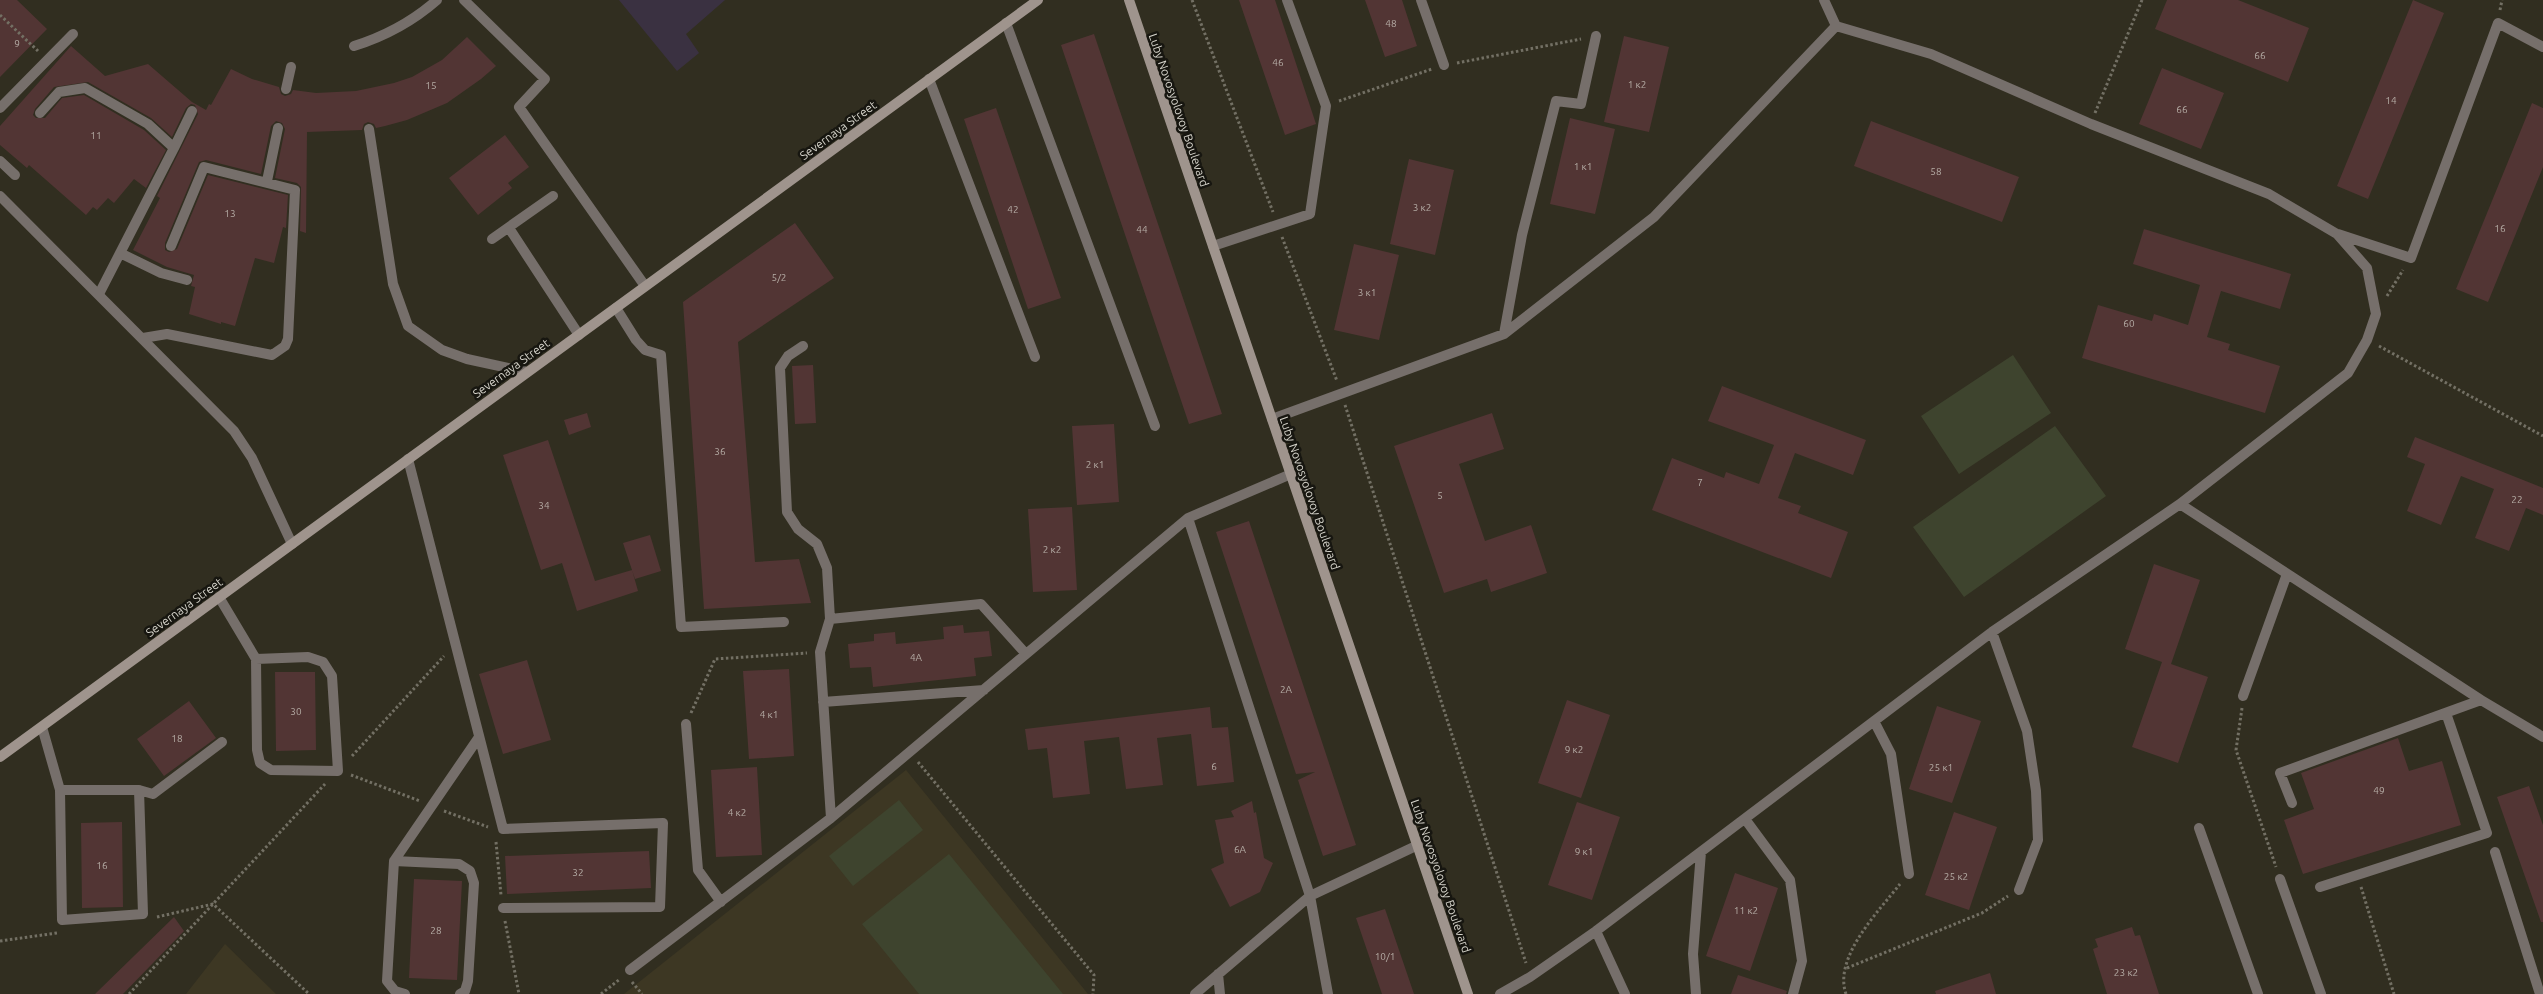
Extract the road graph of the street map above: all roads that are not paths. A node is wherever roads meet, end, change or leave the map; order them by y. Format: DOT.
graph roads {
  1 [pos="437,0"];
  2 [pos="464,0"];
  3 [pos="1038,0"];
  4 [pos="1129,0"];
  5 [pos="1287,0"];
  6 [pos="1421,0"];
  7 [pos="1824,0"];
  8 [pos="1006,23"];
  9 [pos="1836,26"];
  10 [pos="73,34"];
  11 [pos="1596,36"];
  12 [pos="354,46"];
  13 [pos="2543,47"];
  14 [pos="1444,65"];
  15 [pos="291,67"];
  16 [pos="929,79"];
  17 [pos="286,89"];
  18 [pos="0,108"];
  19 [pos="192,111"];
  20 [pos="40,113"];
  21 [pos="278,128"];
  22 [pos="369,130"];
  23 [pos="174,148"];
  24 [pos="0,161"];
  25 [pos="15,175"];
  26 [pos="267,181"];
  27 [pos="0,196"];
  28 [pos="553,196"];
  29 [pos="509,228"];
  30 [pos="2337,234"];
  31 [pos="492,240"];
  32 [pos="171,246"];
  33 [pos="1213,246"];
  34 [pos="120,253"];
  35 [pos="187,280"];
  36 [pos="645,286"];
  37 [pos="99,294"];
  38 [pos="616,308"];
  39 [pos="1504,334"];
  40 [pos="579,335"];
  41 [pos="143,338"];
  42 [pos="803,346"];
  43 [pos="1035,357"];
  44 [pos="528,372"];
  45 [pos="1272,419"];
  46 [pos="1155,426"];
  47 [pos="408,459"];
  48 [pos="1291,474"];
  49 [pos="2180,504"];
  50 [pos="1188,518"];
  51 [pos="292,544"];
  52 [pos="2287,574"];
  53 [pos="219,597"];
  54 [pos="830,620"];
  55 [pos="784,622"];
  56 [pos="1992,632"];
  57 [pos="1026,654"];
  58 [pos="256,659"];
  59 [pos="984,690"];
  60 [pos="2244,696"];
  61 [pos="2481,700"];
  62 [pos="823,702"];
  63 [pos="2446,713"];
  64 [pos="1874,721"];
  65 [pos="686,724"];
  66 [pos="42,727"];
  67 [pos="479,737"];
  68 [pos="2543,738"];
  69 [pos="222,742"];
  70 [pos="0,757"];
  71 [pos="60,790"];
  72 [pos="140,790"];
  73 [pos="2292,804"];
  74 [pos="832,818"];
  75 [pos="1744,819"];
  76 [pos="2199,828"];
  77 [pos="1418,845"];
  78 [pos="1701,852"];
  79 [pos="2495,852"];
  80 [pos="394,861"];
  81 [pos="1909,874"];
  82 [pos="2280,880"];
  83 [pos="2320,887"];
  84 [pos="2019,890"];
  85 [pos="1310,896"];
  86 [pos="721,902"];
  87 [pos="503,908"];
  88 [pos="1596,931"];
  89 [pos="630,970"];
  90 [pos="1218,974"];
  91 [pos="405,994"];
  92 [pos="460,994"];
  93 [pos="1195,994"];
  94 [pos="1220,994"];
  95 [pos="1328,994"];
  96 [pos="1468,994"];
  97 [pos="1500,994"];
  98 [pos="1625,994"];
  99 [pos="1696,994"];
  100 [pos="1793,994"];
  101 [pos="2258,994"];
  102 [pos="2321,994"];
  103 [pos="2540,994"];
  1 -- 12 [label="street"];
  2 -- 36 [label="street"];
  3 -- 8 [label="street, Severnaya Street"];
  4 -- 33 [label="street, Luby Novosyolovoy Boulevard"];
  5 -- 33 [label="street"];
  6 -- 14 [label="street"];
  7 -- 9 [label="street"];
  8 -- 16 [label="street, Severnaya Street"];
  8 -- 46 [label="street"];
  9 -- 30 [label="street"];
  9 -- 39 [label="street"];
  10 -- 18 [label="street"];
  11 -- 39 [label="street"];
  13 -- 30 [label="street"];
  15 -- 17 [label="street"];
  16 -- 36 [label="street, Severnaya Street"];
  16 -- 43 [label="street"];
  19 -- 23 [label="street"];
  20 -- 23 [label="street"];
  21 -- 26 [label="street"];
  22 -- 44 [label="street"];
  23 -- 34 [label="street"];
  24 -- 25 [label="street"];
  26 -- 32 [label="street"];
  26 -- 41 [label="street"];
  27 -- 37 [label="street"];
  28 -- 29 [label="street"];
  29 -- 31 [label="street"];
  29 -- 40 [label="street"];
  30 -- 49 [label="street"];
  33 -- 45 [label="street, Luby Novosyolovoy Boulevard"];
  34 -- 35 [label="street"];
  34 -- 37 [label="street"];
  36 -- 38 [label="street, Severnaya Street"];
  37 -- 41 [label="street"];
  38 -- 40 [label="street, Severnaya Street"];
  38 -- 55 [label="street"];
  39 -- 45 [label="street"];
  40 -- 44 [label="street, Severnaya Street"];
  41 -- 51 [label="street"];
  42 -- 54 [label="street"];
  44 -- 47 [label="street, Severnaya Street"];
  45 -- 48 [label="street, Luby Novosyolovoy Boulevard"];
  47 -- 51 [label="street, Severnaya Street"];
  47 -- 67 [label="street"];
  48 -- 50 [label="street"];
  48 -- 77 [label="street, Luby Novosyolovoy Boulevard"];
  49 -- 52 [label="street"];
  49 -- 56 [label="street"];
  50 -- 57 [label="street"];
  50 -- 85 [label="street"];
  51 -- 53 [label="street, Severnaya Street"];
  52 -- 60 [label="street"];
  52 -- 61 [label="street"];
  53 -- 58 [label="street"];
  53 -- 66 [label="street, Severnaya Street"];
  54 -- 57 [label="street"];
  54 -- 62 [label="street"];
  56 -- 64 [label="street"];
  56 -- 84 [label="street"];
  57 -- 59 [label="street"];
  58 -- 58 [label="street"];
  59 -- 62 [label="street"];
  59 -- 74 [label="street"];
  61 -- 63 [label="street"];
  61 -- 68 [label="street"];
  62 -- 74 [label="street"];
  63 -- 73 [label="street"];
  63 -- 83 [label="street"];
  64 -- 75 [label="street"];
  64 -- 81 [label="street"];
  65 -- 86 [label="street"];
  66 -- 70 [label="street, Severnaya Street"];
  66 -- 71 [label="street"];
  67 -- 80 [label="street"];
  67 -- 87 [label="street"];
  69 -- 72 [label="street"];
  71 -- 72 [label="street"];
  71 -- 72 [label="street"];
  74 -- 86 [label="street"];
  75 -- 78 [label="street"];
  75 -- 100 [label="street"];
  76 -- 101 [label="street"];
  77 -- 85 [label="street"];
  77 -- 96 [label="street, Luby Novosyolovoy Boulevard"];
  78 -- 88 [label="street"];
  78 -- 99 [label="street"];
  79 -- 103 [label="street"];
  80 -- 91 [label="street"];
  80 -- 92 [label="street"];
  82 -- 102 [label="street"];
  85 -- 90 [label="street"];
  85 -- 95 [label="street"];
  86 -- 89 [label="street"];
  88 -- 97 [label="street"];
  88 -- 98 [label="street"];
  90 -- 93 [label="street"];
  90 -- 94 [label="street"];
}
